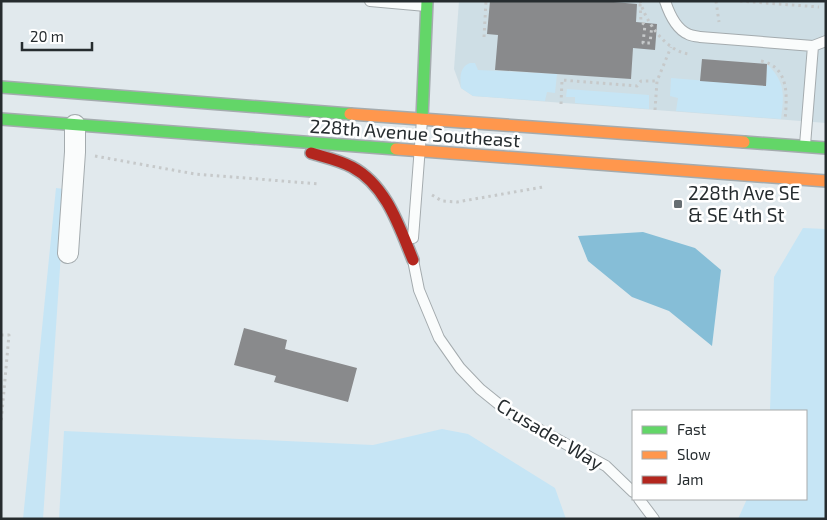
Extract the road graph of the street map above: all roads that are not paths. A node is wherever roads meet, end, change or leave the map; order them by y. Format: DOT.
graph roads {
  1 [pos="370,1"];
  2 [pos="666,1"];
  3 [pos="427,3"];
  4 [pos="826,41"];
  5 [pos="813,46"];
  6 [pos="1,87"];
  7 [pos="1,119"];
  8 [pos="422,119"];
  9 [pos="75,125"];
  10 [pos="226,136"];
  11 [pos="805,146"];
  12 [pos="826,148"];
  13 [pos="419,151"];
  14 [pos="826,181"];
  15 [pos="68,253"];
  16 [pos="413,260"];
  17 [pos="632,491"];
  18 [pos="640,500"];
  19 [pos="654,519"];
  1 -- 3 [label="lane"];
  2 -- 5 [label="lane"];
  3 -- 8 [label="main road"];
  4 -- 5 [label="lane"];
  5 -- 11 [label="lane"];
  6 -- 8 [label="main road, 228th Avenue Southeast"];
  7 -- 9 [label="main road, 228th Avenue Southeast"];
  8 -- 11 [label="main road, 228th Avenue Southeast"];
  8 -- 13 [label="lane, Crusader Way"];
  9 -- 10 [label="main road, 228th Avenue Southeast"];
  9 -- 15 [label="street"];
  10 -- 13 [label="main road, 228th Avenue Southeast"];
  10 -- 16 [label="main road"];
  11 -- 12 [label="main road, 228th Avenue Southeast"];
  13 -- 14 [label="main road, 228th Avenue Southeast"];
  13 -- 16 [label="lane, Crusader Way"];
  16 -- 17 [label="lane, Crusader Way"];
  18 -- 19 [label="lane"];
}
